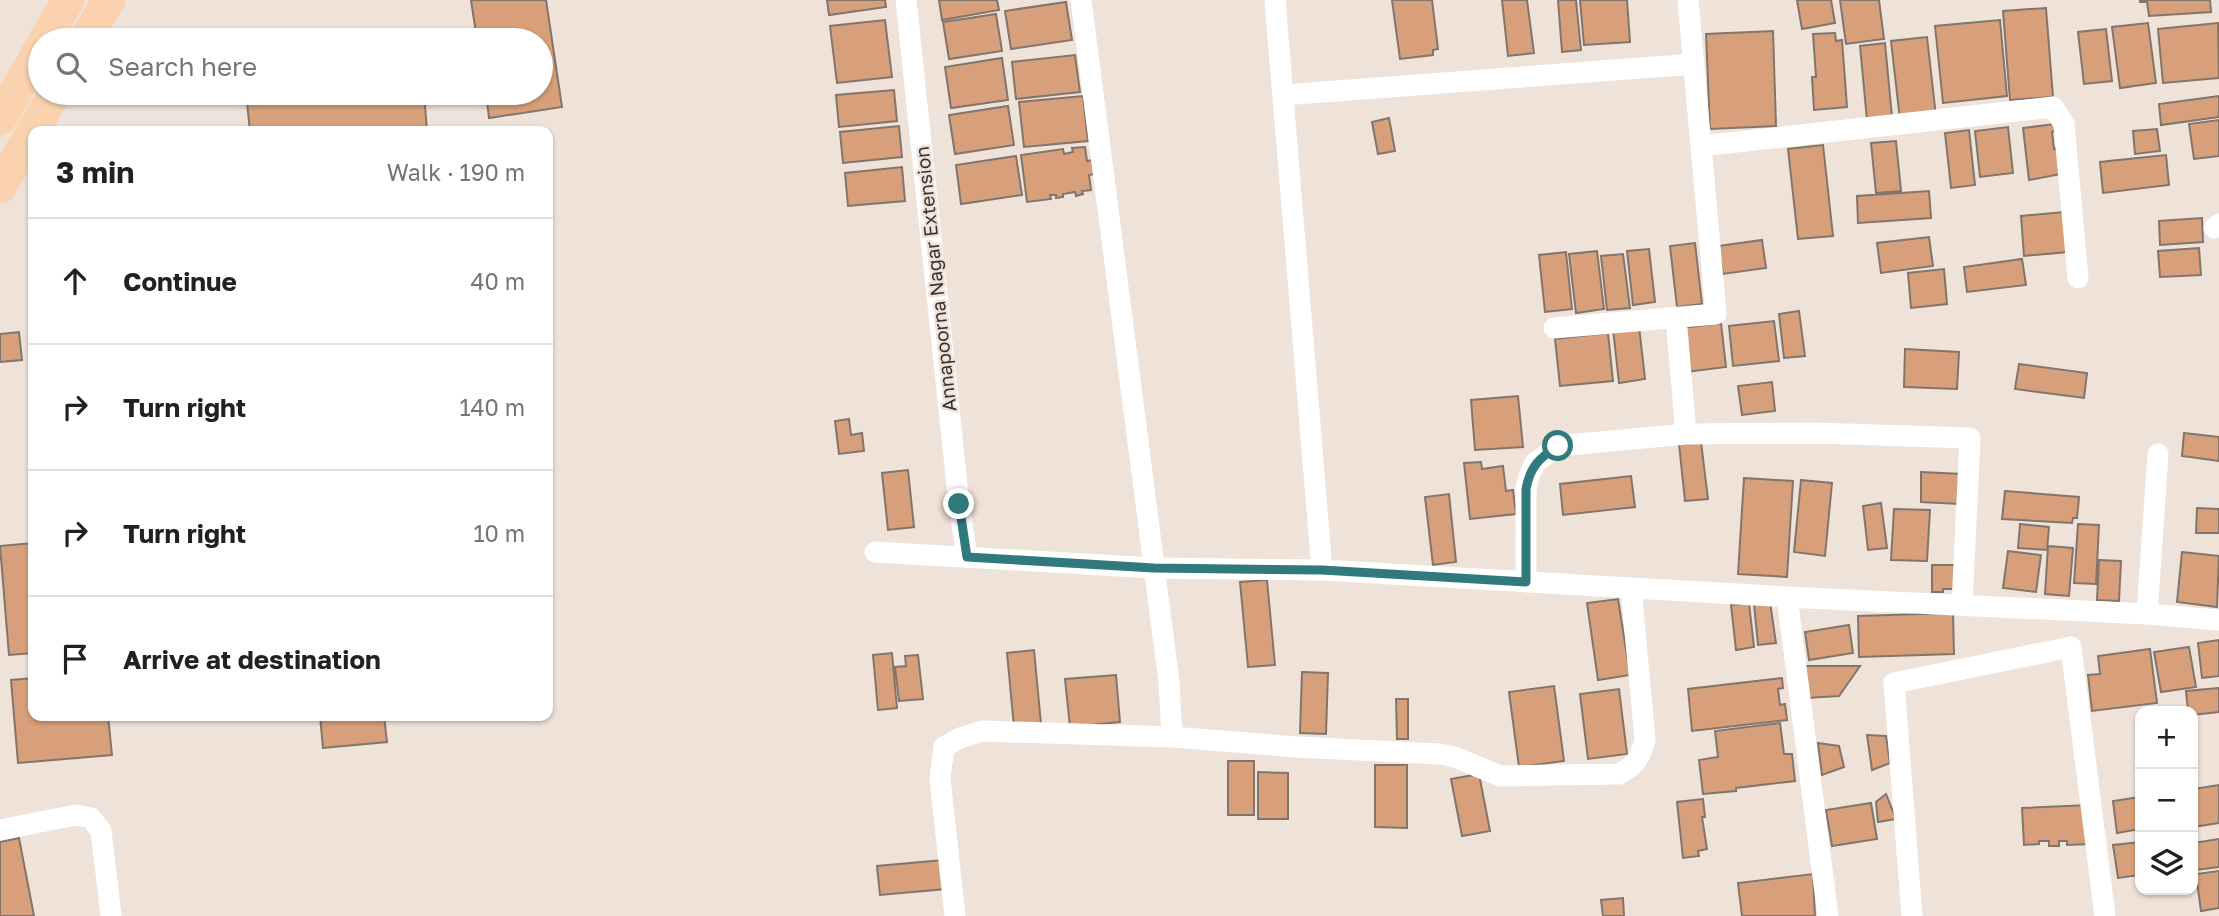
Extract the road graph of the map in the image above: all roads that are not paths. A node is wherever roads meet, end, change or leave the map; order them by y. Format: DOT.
graph roads {
  1 [pos="68,0"];
  2 [pos="109,0"];
  3 [pos="906,0"];
  4 [pos="1081,0"];
  5 [pos="1275,0"];
  6 [pos="1688,0"];
  7 [pos="52,28"];
  8 [pos="92,28"];
  9 [pos="1694,64"];
  10 [pos="28,69"];
  11 [pos="1283,95"];
  12 [pos="48,105"];
  13 [pos="0,119"];
  14 [pos="36,126"];
  15 [pos="28,139"];
  16 [pos="1701,146"];
  17 [pos="0,187"];
  18 [pos="2077,278"];
  19 [pos="1676,317"];
  20 [pos="1554,328"];
  21 [pos="1686,434"];
  22 [pos="2158,454"];
  23 [pos="876,552"];
  24 [pos="967,557"];
  25 [pos="1154,568"];
  26 [pos="1322,570"];
  27 [pos="1526,582"];
  28 [pos="1631,588"];
  29 [pos="1787,597"];
  30 [pos="1962,606"];
  31 [pos="2147,614"];
  32 [pos="2219,620"];
  33 [pos="1172,737"];
  34 [pos="0,830"];
  35 [pos="111,916"];
  36 [pos="955,916"];
  37 [pos="1828,916"];
  38 [pos="1912,916"];
  39 [pos="2105,916"];
  1 -- 7 [label="main road"];
  2 -- 8 [label="main road"];
  3 -- 24 [label="street, Annapoorna Nagar Extension"];
  4 -- 25 [label="street"];
  5 -- 11 [label="street"];
  6 -- 9 [label="street"];
  9 -- 11 [label="street"];
  9 -- 16 [label="street"];
  10 -- 13 [label="main road"];
  11 -- 26 [label="street"];
  12 -- 14 [label="main road"];
  15 -- 17 [label="main road"];
  16 -- 18 [label="street"];
  16 -- 19 [label="street"];
  19 -- 20 [label="street"];
  19 -- 21 [label="street"];
  21 -- 27 [label="street"];
  21 -- 30 [label="street"];
  22 -- 31 [label="street"];
  23 -- 24 [label="street"];
  24 -- 25 [label="street"];
  25 -- 26 [label="street"];
  25 -- 33 [label="street"];
  26 -- 27 [label="street"];
  27 -- 28 [label="street"];
  28 -- 29 [label="street"];
  28 -- 33 [label="street"];
  29 -- 30 [label="street"];
  29 -- 37 [label="street"];
  30 -- 31 [label="street"];
  31 -- 32 [label="street"];
  33 -- 36 [label="street"];
  34 -- 35 [label="street"];
  38 -- 39 [label="street"];
}
